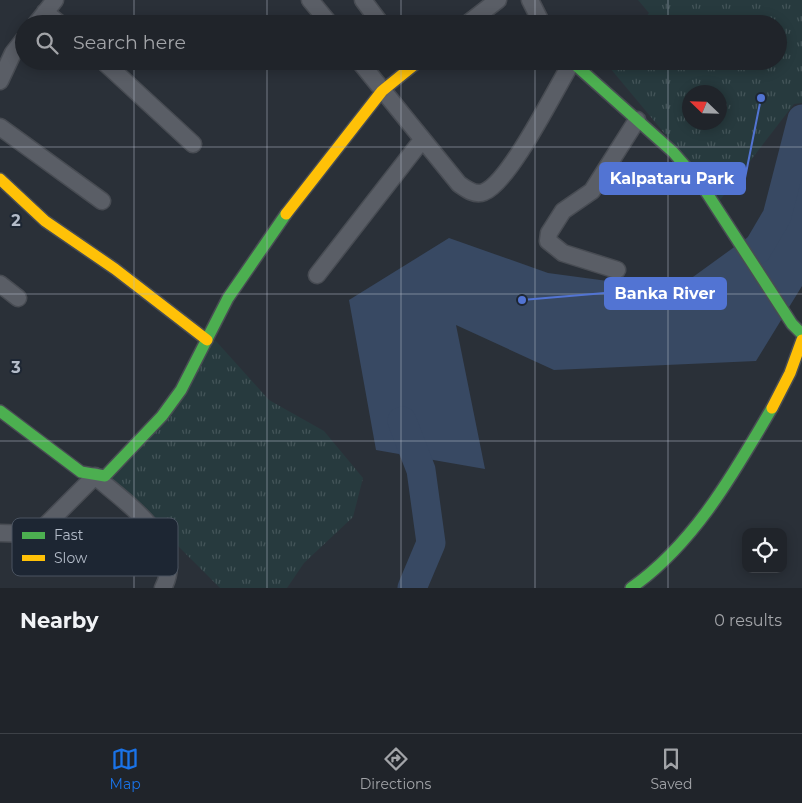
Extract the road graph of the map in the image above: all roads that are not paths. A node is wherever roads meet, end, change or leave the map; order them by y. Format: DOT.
graph roads {
  1 [pos="310,0"];
  2 [pos="363,0"];
  3 [pos="498,0"];
  4 [pos="530,0"];
  5 [pos="322,15"];
  6 [pos="374,15"];
  7 [pos="479,15"];
  8 [pos="538,15"];
  9 [pos="15,50"];
  10 [pos="113,70"];
  11 [pos="366,70"];
  12 [pos="406,70"];
  13 [pos="567,70"];
  14 [pos="582,70"];
  15 [pos="0,80"];
  16 [pos="382,92"];
  17 [pos="637,120"];
  18 [pos="0,126"];
  19 [pos="422,140"];
  20 [pos="193,144"];
  21 [pos="0,179"];
  22 [pos="102,201"];
  23 [pos="617,270"];
  24 [pos="318,274"];
  25 [pos="0,284"];
  26 [pos="18,298"];
  27 [pos="802,334"];
  28 [pos="206,340"];
  29 [pos="802,340"];
  30 [pos="0,411"];
  31 [pos="94,476"];
  32 [pos="54,518"];
  33 [pos="142,518"];
  34 [pos="631,588"];
  1 -- 5 [label="street"];
  2 -- 6 [label="street"];
  3 -- 7 [label="street"];
  4 -- 8 [label="street"];
  9 -- 15 [label="street"];
  10 -- 20 [label="street"];
  11 -- 16 [label="street"];
  12 -- 16 [label="street"];
  13 -- 19 [label="street"];
  14 -- 17 [label="street"];
  16 -- 19 [label="street"];
  16 -- 28 [label="street"];
  17 -- 23 [label="street"];
  17 -- 27 [label="street"];
  18 -- 22 [label="street"];
  19 -- 24 [label="street"];
  21 -- 28 [label="street"];
  25 -- 26 [label="street"];
  28 -- 31 [label="street"];
  29 -- 34 [label="street"];
  30 -- 31 [label="street"];
  31 -- 32 [label="street"];
  31 -- 33 [label="street"];
}
